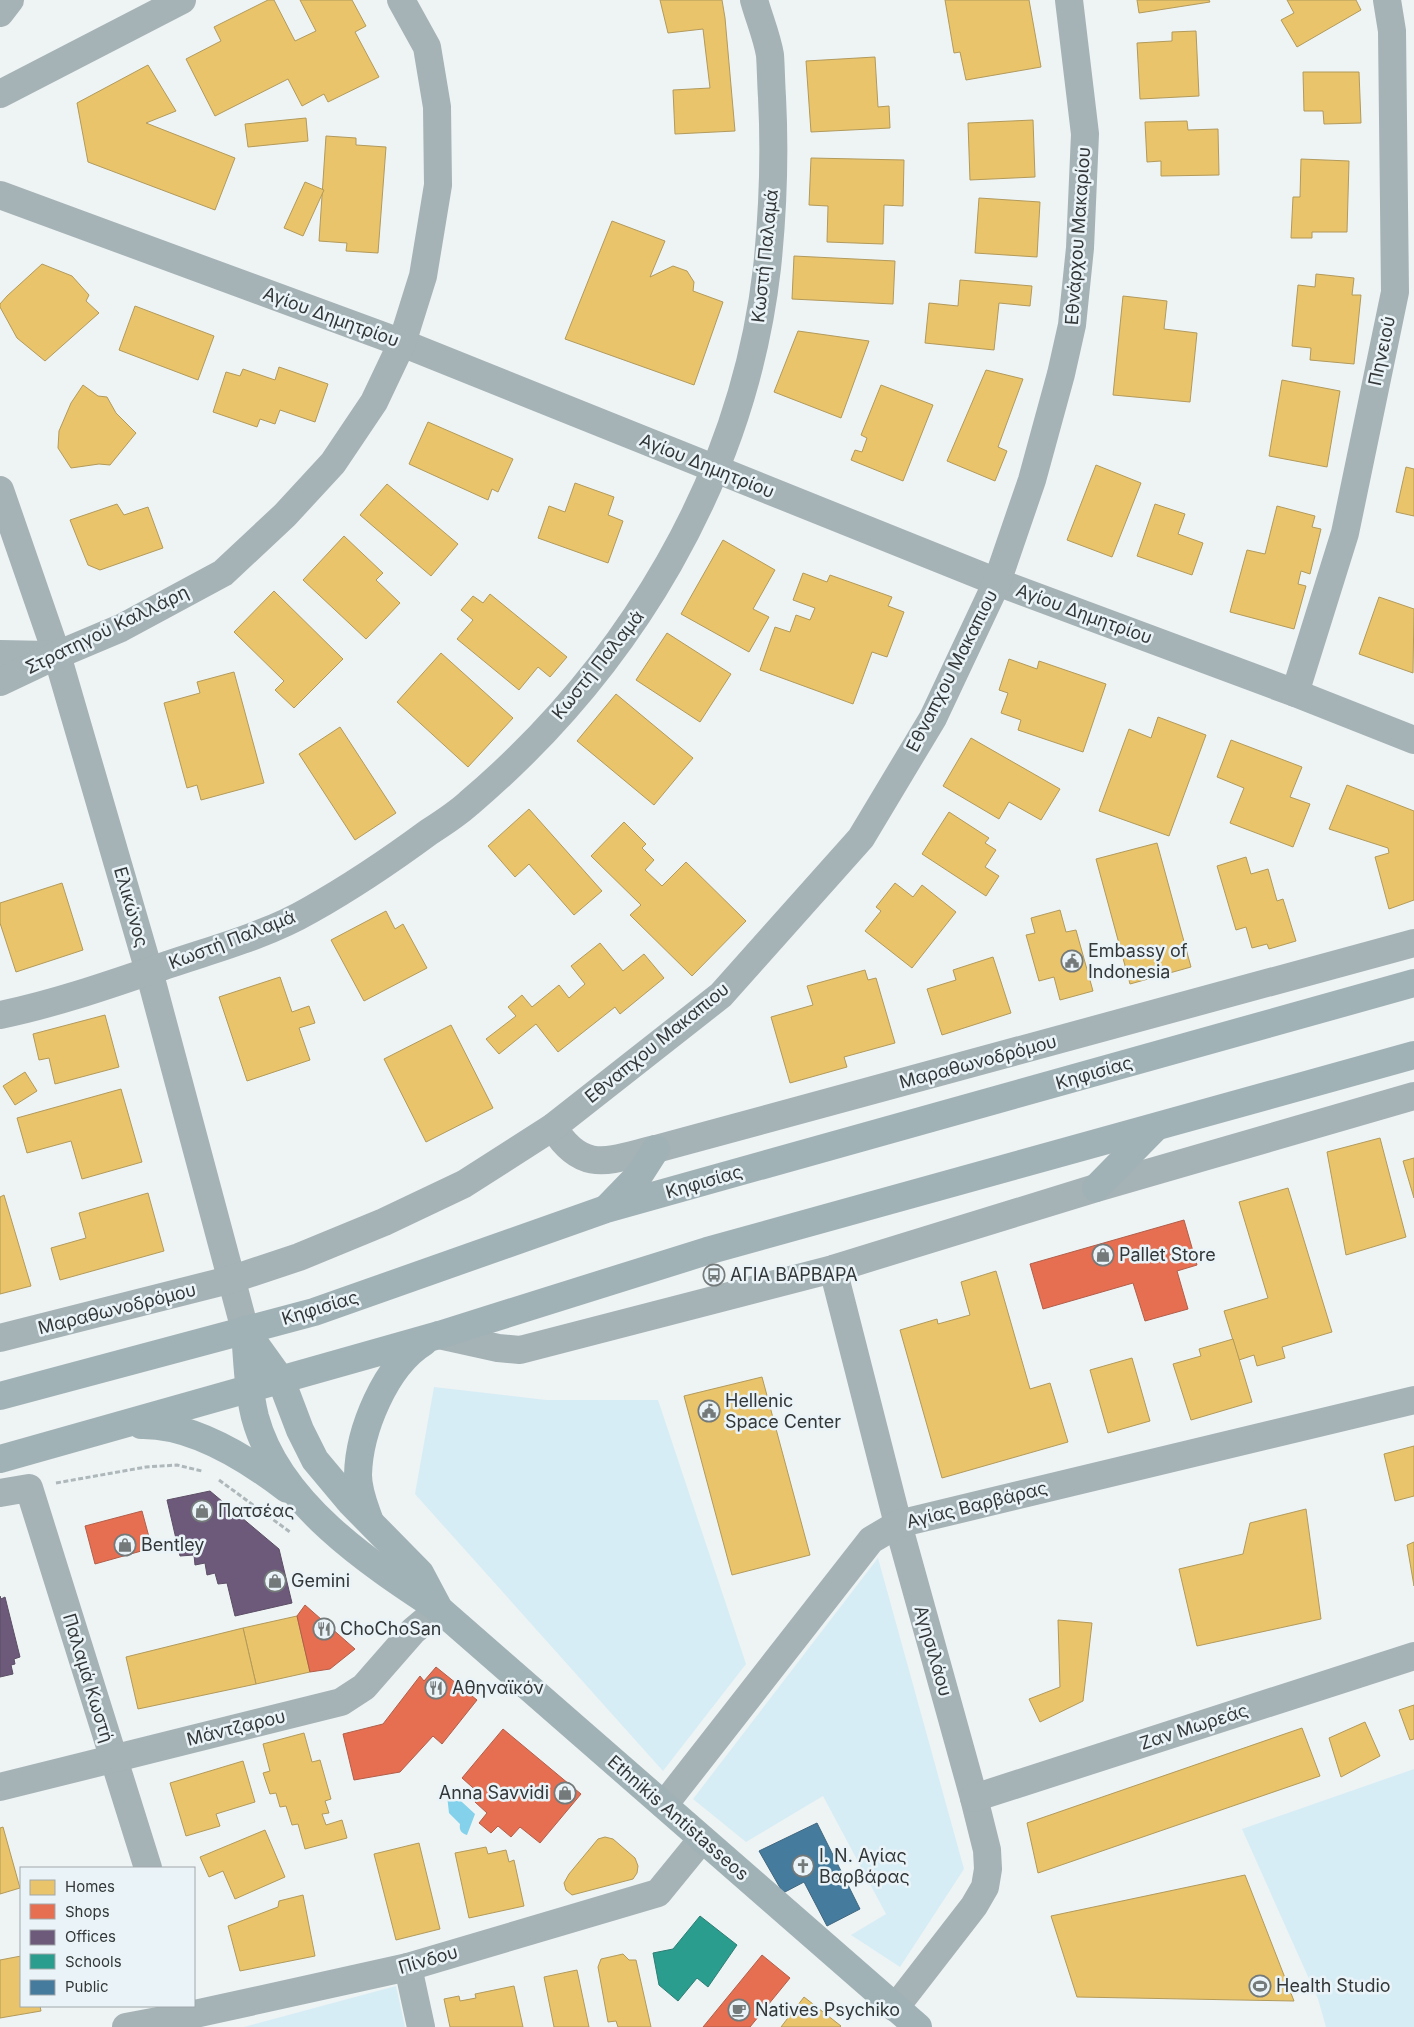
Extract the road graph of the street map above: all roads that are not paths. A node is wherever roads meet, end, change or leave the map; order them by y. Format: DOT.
graph roads {
  1 [pos="10,0"];
  2 [pos="182,0"];
  3 [pos="401,0"];
  4 [pos="754,0"];
  5 [pos="1069,0"];
  6 [pos="1387,0"];
  7 [pos="0,13"];
  8 [pos="0,94"];
  9 [pos="0,195"];
  10 [pos="402,343"];
  11 [pos="716,470"];
  12 [pos="0,490"];
  13 [pos="997,582"];
  14 [pos="0,654"];
  15 [pos="57,655"];
  16 [pos="0,682"];
  17 [pos="1295,693"];
  18 [pos="1414,740"];
  19 [pos="1414,943"];
  20 [pos="150,971"];
  21 [pos="1414,983"];
  22 [pos="0,1015"];
  23 [pos="1414,1055"];
  24 [pos="1414,1096"];
  25 [pos="553,1127"];
  26 [pos="1156,1127"];
  27 [pos="656,1149"];
  28 [pos="1096,1188"];
  29 [pos="606,1209"];
  30 [pos="833,1269"];
  31 [pos="233,1279"];
  32 [pos="245,1330"];
  33 [pos="439,1335"];
  34 [pos="0,1338"];
  35 [pos="281,1380"];
  36 [pos="249,1389"];
  37 [pos="0,1396"];
  38 [pos="1414,1400"];
  39 [pos="122,1425"];
  40 [pos="0,1459"];
  41 [pos="0,1493"];
  42 [pos="301,1500"];
  43 [pos="898,1524"];
  44 [pos="372,1526"];
  45 [pos="439,1609"];
  46 [pos="1414,1656"];
  47 [pos="113,1759"];
  48 [pos="0,1787"];
  49 [pos="974,1798"];
  50 [pos="664,1805"];
  51 [pos="702,1839"];
  52 [pos="148,1867"];
  53 [pos="408,1967"];
  54 [pos="896,2008"];
  55 [pos="195,2016"];
  56 [pos="126,2027"];
  57 [pos="421,2027"];
  58 [pos="918,2027"];
  1 -- 7 [label="street"];
  2 -- 8 [label="street"];
  3 -- 10 [label="street, Στρατηγού Καλλάρη"];
  4 -- 11 [label="street, Κωστή Παλαμά"];
  5 -- 13 [label="street, Εθνάρχου Μακαρίου"];
  6 -- 17 [label="street, Πηνειού"];
  9 -- 10 [label="street, Αγίου Δημητρίου"];
  10 -- 11 [label="street, Αγίου Δημητρίου"];
  10 -- 15 [label="street, Στρατηγού Καλλάρη"];
  11 -- 13 [label="street, Αγίου Δημητρίου"];
  11 -- 20 [label="street, Κωστή Παλαμά"];
  12 -- 15 [label="street, Ελικώνος"];
  13 -- 17 [label="street, Αγίου Δημητρίου"];
  13 -- 25 [label="street, Εθναπχου Μακαπιου"];
  14 -- 15 [label="street"];
  15 -- 16 [label="street, Στρατηγού Καλλάρη"];
  15 -- 20 [label="street, Ελικώνος"];
  17 -- 18 [label="street, Αγίου Δημητρίου"];
  19 -- 27 [label="street, Μαραθωνοδρόμου"];
  20 -- 22 [label="street, Κωστή Παλαμά"];
  20 -- 31 [label="street, Ελικώνος"];
  21 -- 29 [label="main road, Κηφισίας"];
  23 -- 26 [label="main road"];
  24 -- 28 [label="street"];
  25 -- 27 [label="street, Μαραθωνοδρόμου"];
  25 -- 31 [label="street, Εθναπχου Μακαπιου"];
  26 -- 28 [label="main road"];
  26 -- 33 [label="main road"];
  27 -- 29 [label="main road"];
  28 -- 30 [label="street"];
  29 -- 32 [label="main road, Κηφισίας"];
  30 -- 33 [label="street"];
  30 -- 43 [label="street, Αγησιλάου"];
  31 -- 32 [label="street, Ελικώνος"];
  31 -- 34 [label="street, Μαραθωνοδρόμου"];
  32 -- 35 [label="main road, Ethnikis Antistasseos"];
  32 -- 36 [label="main road, Ethnikis Antistasseos"];
  32 -- 37 [label="main road, Κηφισίας"];
  33 -- 35 [label="main road"];
  33 -- 44 [label="main road"];
  35 -- 36 [label="main road"];
  35 -- 44 [label="main road, Ethnikis Antistasseos"];
  36 -- 39 [label="main road"];
  36 -- 42 [label="main road, Ethnikis Antistasseos"];
  38 -- 43 [label="street, Αγίας Βαρβάρας"];
  39 -- 40 [label="main road"];
  39 -- 42 [label="main road"];
  41 -- 47 [label="street, Παλαμά Κωστή"];
  42 -- 45 [label="main road, Ethnikis Antistasseos"];
  43 -- 49 [label="street, Αγησιλάου"];
  43 -- 50 [label="street, Αγίας Βαρβάρας"];
  44 -- 45 [label="main road, Ethnikis Antistasseos"];
  45 -- 47 [label="street, Μάντζαρου"];
  45 -- 50 [label="main road, Ethnikis Antistasseos"];
  46 -- 49 [label="street, Ζαν Μωρεάς"];
  47 -- 48 [label="street, Μάντζαρου"];
  47 -- 52 [label="street, Παλαμά Κωστή"];
  49 -- 54 [label="street, Αγησιλάου"];
  50 -- 51 [label="main road, Ethnikis Antistasseos"];
  51 -- 53 [label="street, Πίνδου"];
  51 -- 54 [label="main road, Ethnikis Antistasseos"];
  53 -- 55 [label="street, Πίνδου"];
  53 -- 57 [label="street"];
  54 -- 58 [label="main road, Ethnikis Antistasseos"];
  55 -- 56 [label="street, Πίνδου"];
}
